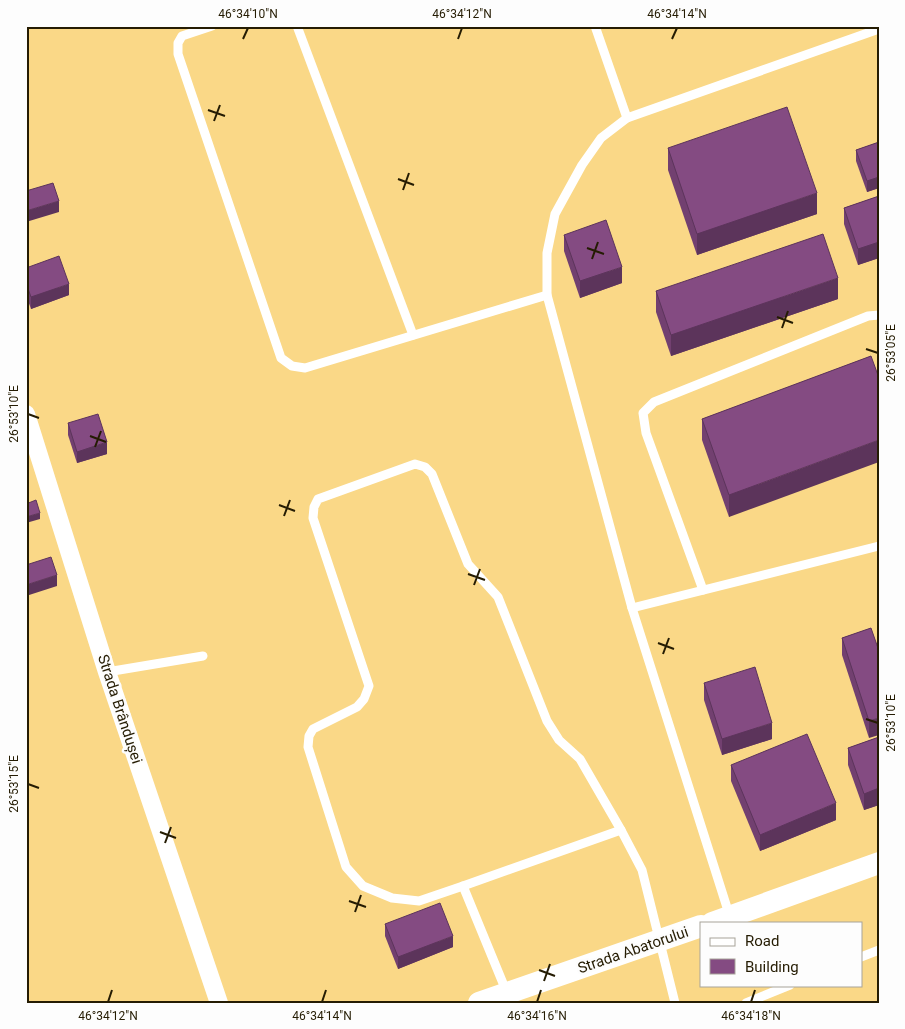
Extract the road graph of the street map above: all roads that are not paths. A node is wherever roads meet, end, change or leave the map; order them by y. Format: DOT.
graph roads {
  1 [pos="212,26"];
  2 [pos="297,26"];
  3 [pos="595,26"];
  4 [pos="879,30"];
  5 [pos="627,118"];
  6 [pos="547,295"];
  7 [pos="879,315"];
  8 [pos="413,335"];
  9 [pos="26,414"];
  10 [pos="879,546"];
  11 [pos="703,590"];
  12 [pos="632,608"];
  13 [pos="203,656"];
  14 [pos="107,672"];
  15 [pos="621,830"];
  16 [pos="879,864"];
  17 [pos="463,886"];
  18 [pos="721,920"];
  19 [pos="700,926"];
  20 [pos="660,940"];
  21 [pos="879,950"];
  22 [pos="862,957"];
  23 [pos="788,986"];
  24 [pos="507,993"];
  25 [pos="483,1002"];
  26 [pos="219,1003"];
  27 [pos="675,1003"];
  28 [pos="746,1003"];
  1 -- 8 [label="lane"];
  2 -- 8 [label="lane"];
  3 -- 5 [label="lane"];
  4 -- 5 [label="lane"];
  5 -- 6 [label="lane"];
  6 -- 8 [label="lane"];
  6 -- 12 [label="lane"];
  7 -- 11 [label="lane"];
  9 -- 14 [label="street, Strada Brândușei"];
  10 -- 11 [label="lane"];
  11 -- 12 [label="lane"];
  12 -- 18 [label="lane"];
  13 -- 14 [label="lane"];
  14 -- 26 [label="street, Strada Brândușei"];
  15 -- 17 [label="lane"];
  15 -- 17 [label="lane"];
  15 -- 20 [label="lane"];
  16 -- 18 [label="street"];
  17 -- 24 [label="lane"];
  19 -- 20 [label="street, Strada Abatorului"];
  20 -- 24 [label="street, Strada Abatorului"];
  20 -- 27 [label="lane"];
  21 -- 22 [label="lane"];
  23 -- 28 [label="lane"];
  24 -- 25 [label="street, Strada Abatorului"];
}
